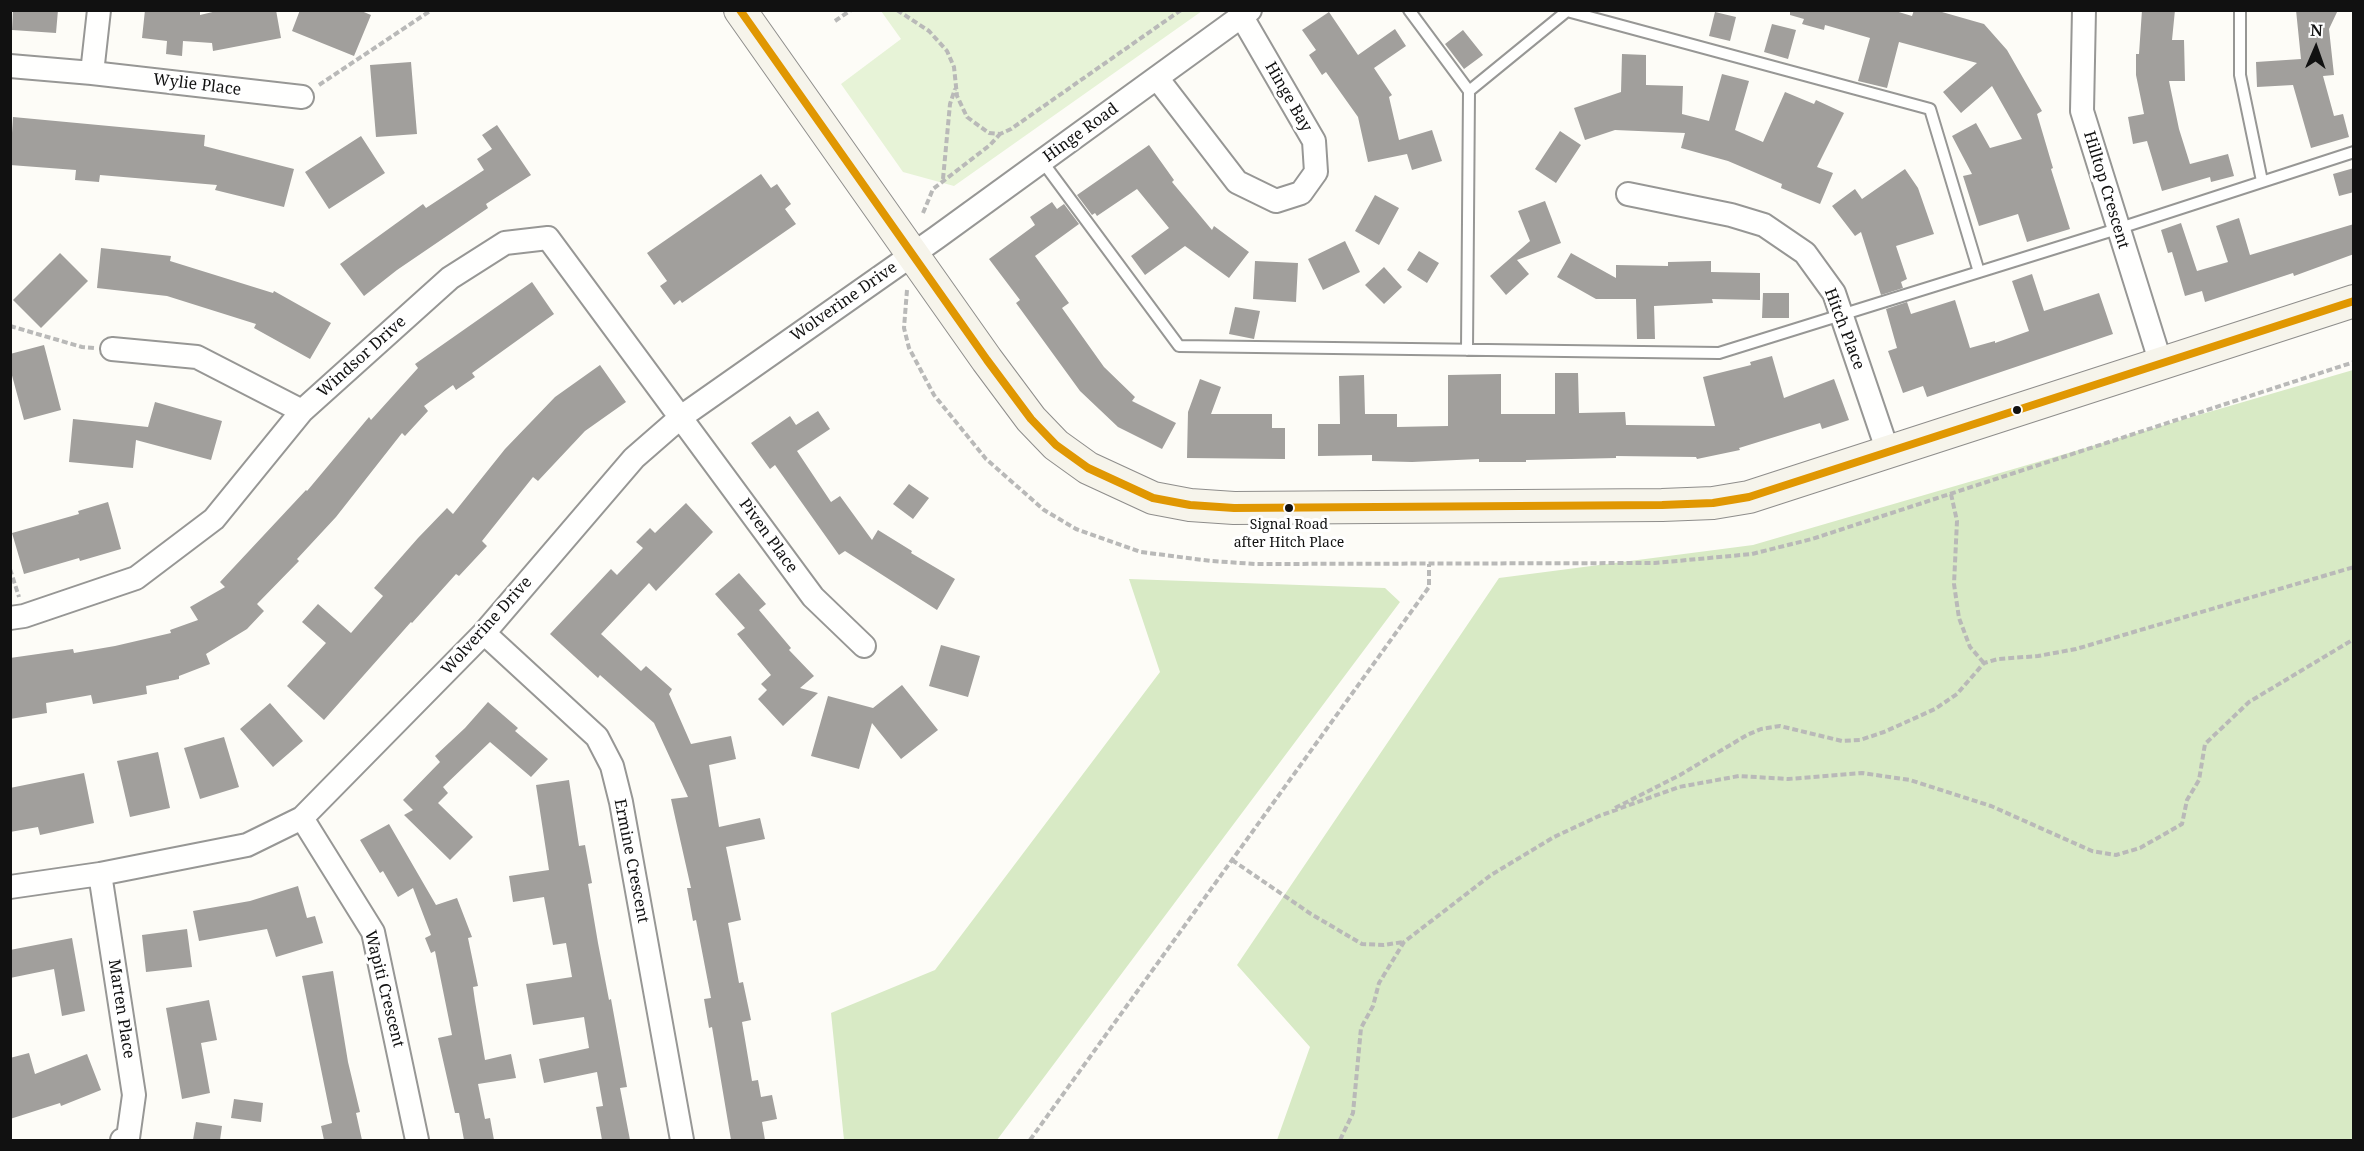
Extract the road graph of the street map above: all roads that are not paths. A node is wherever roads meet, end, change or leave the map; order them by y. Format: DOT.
graph roads {
  1 [pos="99,10"];
  2 [pos="740,10"];
  3 [pos="1409,10"];
  4 [pos="2084,10"];
  5 [pos="2240,10"];
  6 [pos="1246,14"];
  7 [pos="10,66"];
  8 [pos="92,73"];
  9 [pos="1157,78"];
  10 [pos="1468,91"];
  11 [pos="302,97"];
  12 [pos="2354,152"];
  13 [pos="1042,161"];
  14 [pos="2262,181"];
  15 [pos="1628,194"];
  16 [pos="2117,229"];
  17 [pos="911,254"];
  18 [pos="1979,272"];
  19 [pos="2354,301"];
  20 [pos="1841,315"];
  21 [pos="112,349"];
  22 [pos="1467,350"];
  23 [pos="2161,364"];
  24 [pos="302,411"];
  25 [pos="681,417"];
  26 [pos="1888,452"];
  27 [pos="17,617"];
  28 [pos="484,633"];
  29 [pos="864,646"];
  30 [pos="302,818"];
  31 [pos="100,874"];
  32 [pos="10,887"];
  33 [pos="122,1140"];
  34 [pos="417,1140"];
  35 [pos="682,1140"];
  1 -- 8 [label="street"];
  2 -- 17 [label="street"];
  3 -- 10 [label="lane"];
  4 -- 16 [label="street, Hilltop Crescent"];
  5 -- 14 [label="lane"];
  6 -- 9 [label="street, Hinge Road"];
  6 -- 9 [label="street, Hinge Bay"];
  7 -- 8 [label="street"];
  8 -- 11 [label="street, Wylie Place"];
  9 -- 13 [label="street, Hinge Road"];
  10 -- 18 [label="lane"];
  10 -- 22 [label="lane"];
  12 -- 14 [label="lane"];
  13 -- 17 [label="street, Hinge Road"];
  13 -- 22 [label="lane"];
  14 -- 16 [label="lane"];
  15 -- 20 [label="street, Hitch Place"];
  16 -- 18 [label="lane"];
  16 -- 23 [label="street, Hilltop Crescent"];
  17 -- 25 [label="street, Wolverine Drive"];
  17 -- 26 [label="street"];
  18 -- 20 [label="lane"];
  19 -- 23 [label="street"];
  20 -- 22 [label="lane"];
  20 -- 26 [label="street, Hitch Place"];
  21 -- 24 [label="street"];
  23 -- 26 [label="street"];
  24 -- 25 [label="street, Windsor Drive"];
  24 -- 27 [label="street, Windsor Drive"];
  25 -- 28 [label="street, Wolverine Drive"];
  25 -- 29 [label="street, Piven Place"];
  28 -- 30 [label="street, Wolverine Drive"];
  28 -- 35 [label="street, Ermine Crescent"];
  30 -- 31 [label="street, Wolverine Drive"];
  30 -- 34 [label="street, Wapiti Crescent"];
  31 -- 32 [label="street, Wolverine Drive"];
  31 -- 33 [label="street, Marten Place"];
}
